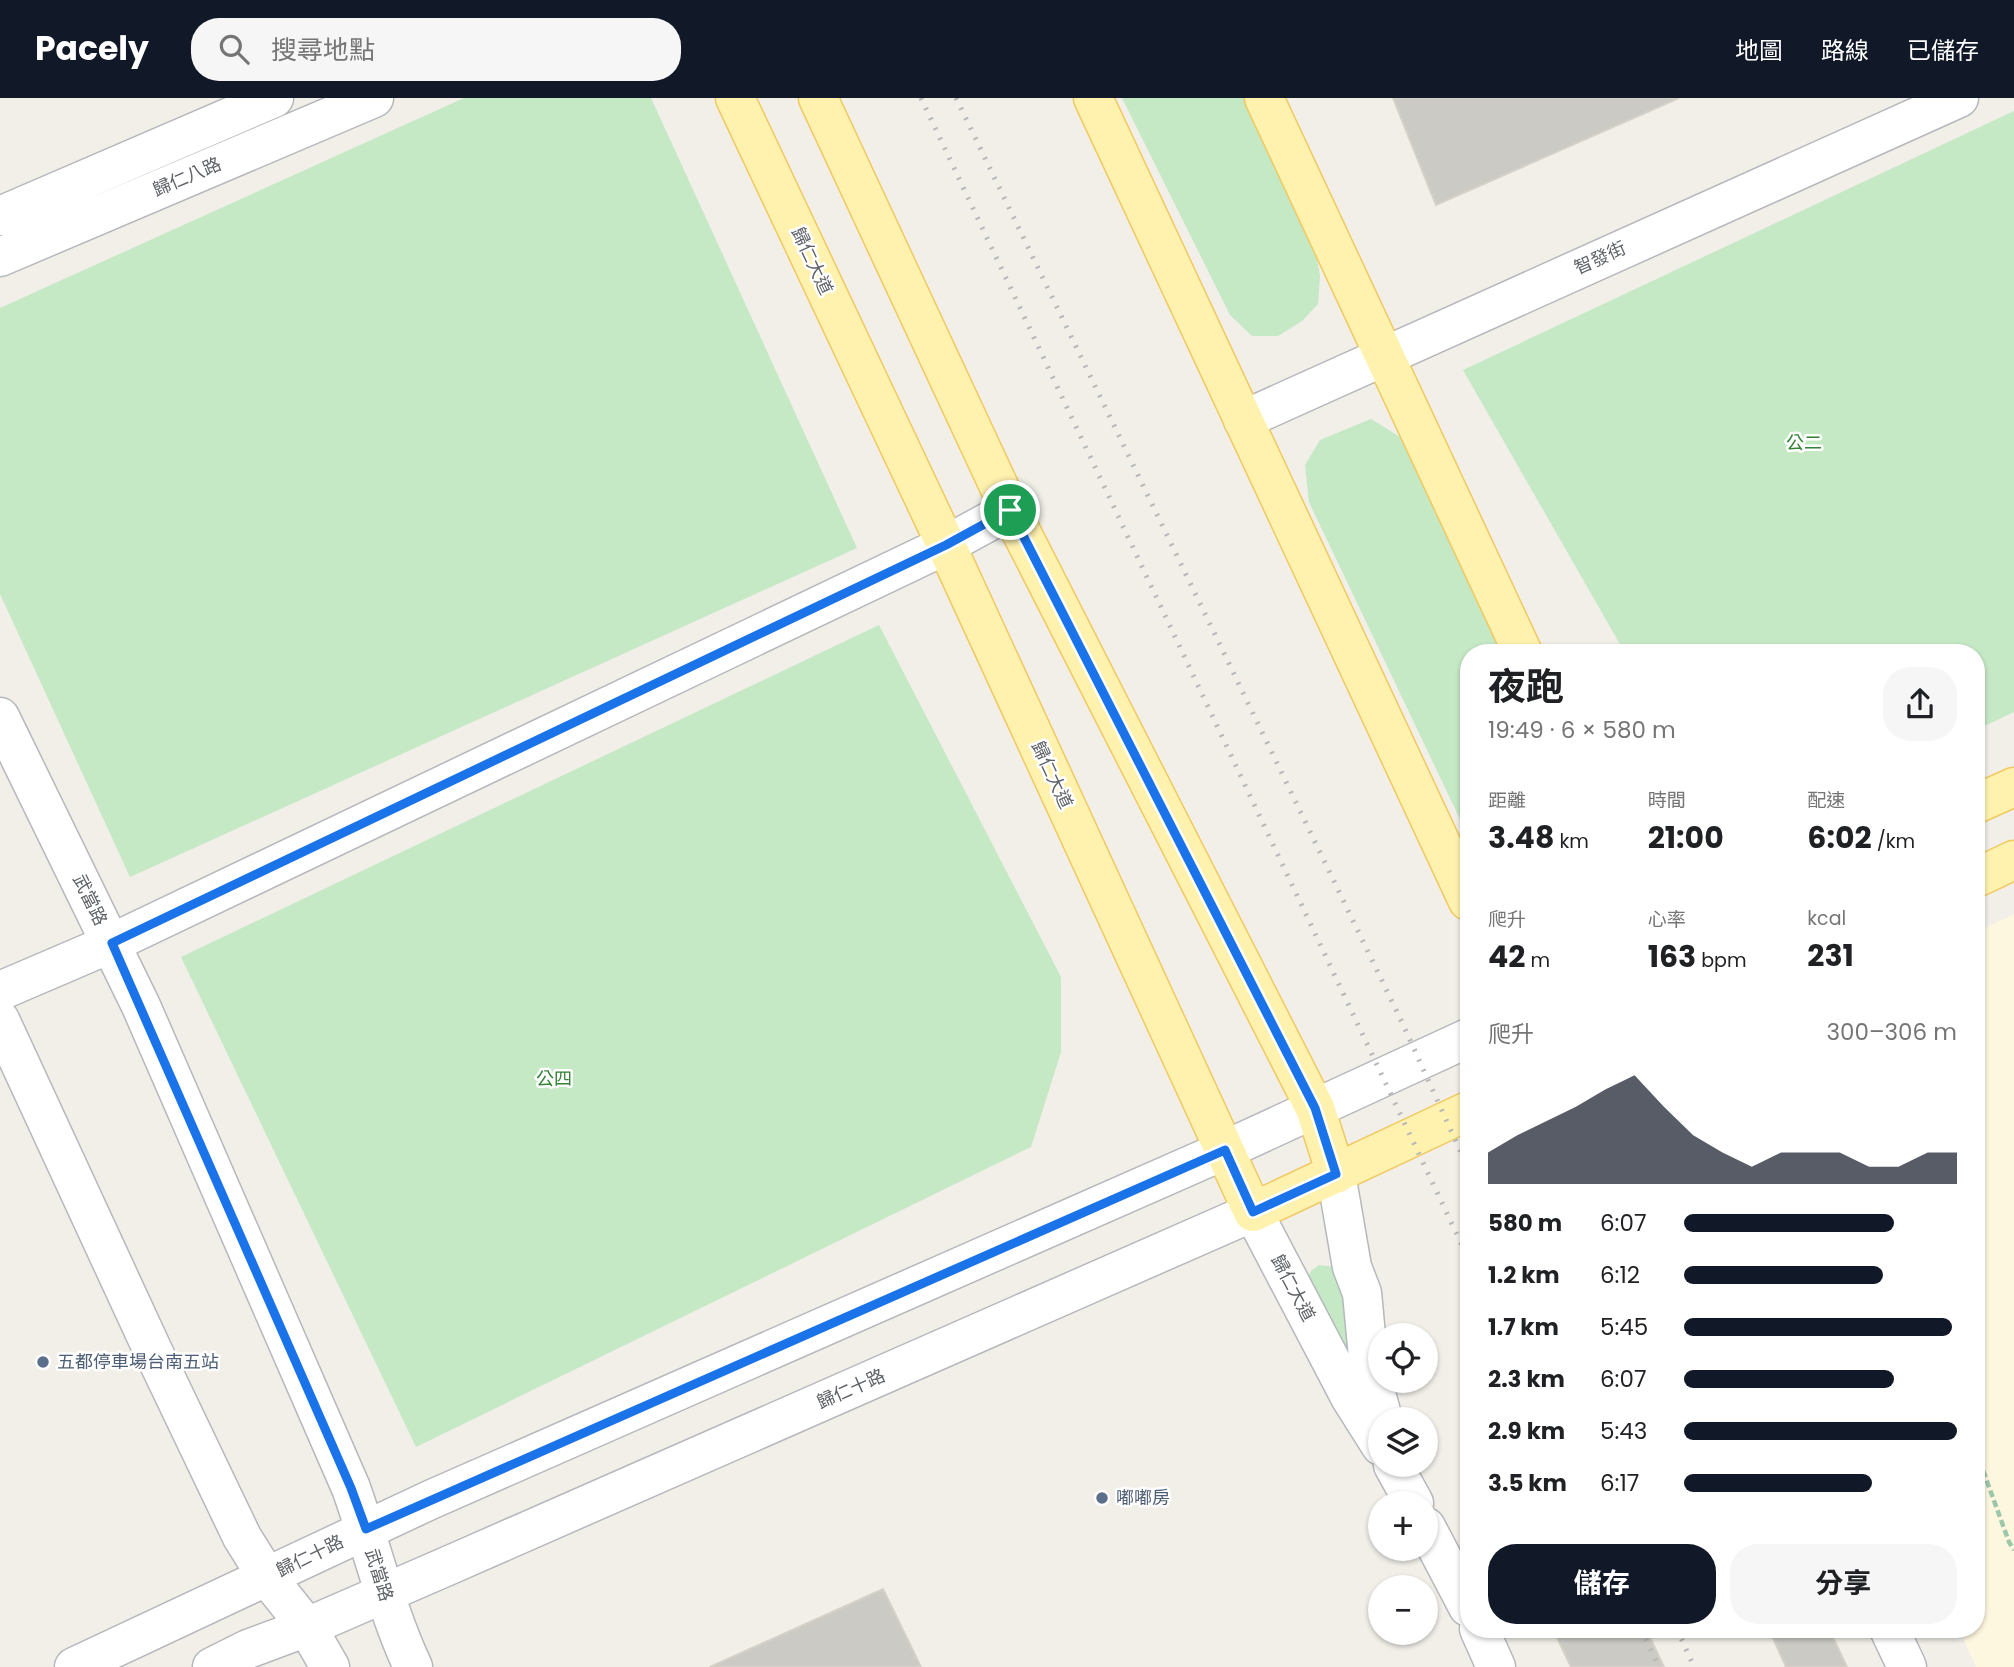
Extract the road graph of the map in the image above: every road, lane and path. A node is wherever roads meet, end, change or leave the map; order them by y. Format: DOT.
graph roads {
  1 [pos="274,98"];
  2 [pos="374,98"];
  3 [pos="735,98"];
  4 [pos="818,98"];
  5 [pos="1093,98"];
  6 [pos="1265,98"];
  7 [pos="1959,98"];
  8 [pos="0,216"];
  9 [pos="0,257"];
  10 [pos="1382,355"];
  11 [pos="1243,420"];
  12 [pos="1010,510"];
  13 [pos="946,545"];
  14 [pos="1519,644"];
  15 [pos="0,717"];
  16 [pos="2014,787"];
  17 [pos="1985,800"];
  18 [pos="2014,860"];
  19 [pos="1985,874"];
  20 [pos="1460,884"];
  21 [pos="112,943"];
  22 [pos="0,991"];
  23 [pos="0,1020"];
  24 [pos="1460,1042"];
  25 [pos="1315,1108"];
  26 [pos="1460,1115"];
  27 [pos="1225,1150"];
  28 [pos="1336,1174"];
  29 [pos="1253,1212"];
  30 [pos="1380,1407"];
  31 [pos="1368,1426"];
  32 [pos="1985,1476"];
  33 [pos="366,1529"];
  34 [pos="1438,1550"];
  35 [pos="2014,1550"];
  36 [pos="267,1577"];
  37 [pos="1460,1592"];
  38 [pos="383,1593"];
  39 [pos="307,1627"];
  40 [pos="1483,1638"];
  41 [pos="1893,1638"];
  42 [pos="74,1667"];
  43 [pos="212,1667"];
  44 [pos="330,1667"];
  45 [pos="413,1667"];
  46 [pos="1496,1667"];
  47 [pos="1907,1667"];
  1 -- 8 [label="street"];
  2 -- 9 [label="street, 歸仁八路"];
  3 -- 13 [label="main road, 歸仁大道"];
  4 -- 12 [label="main road"];
  5 -- 11 [label="main road"];
  6 -- 10 [label="main road"];
  7 -- 10 [label="street, 智發街"];
  10 -- 11 [label="street, 智發街"];
  10 -- 14 [label="main road"];
  11 -- 20 [label="main road"];
  12 -- 13 [label="street"];
  12 -- 25 [label="main road"];
  13 -- 21 [label="street"];
  13 -- 27 [label="main road, 歸仁大道"];
  15 -- 21 [label="street, 武當路"];
  16 -- 17 [label="main road"];
  18 -- 19 [label="main road"];
  21 -- 22 [label="street"];
  21 -- 33 [label="street, 武當路"];
  23 -- 36 [label="street"];
  24 -- 25 [label="street, 歸仁十路"];
  25 -- 27 [label="street, 歸仁十路"];
  25 -- 28 [label="main road"];
  26 -- 28 [label="main road, 歸仁十路"];
  27 -- 29 [label="main road, 歸仁大道"];
  27 -- 33 [label="street, 歸仁十路"];
  28 -- 29 [label="main road, 歸仁十路"];
  28 -- 30 [label="street"];
  29 -- 31 [label="street, 歸仁大道"];
  29 -- 38 [label="street, 歸仁十路"];
  32 -- 35 [label="path"];
  33 -- 36 [label="street, 歸仁十路"];
  33 -- 38 [label="street, 武當路"];
  34 -- 37 [label="street"];
  36 -- 39 [label="street"];
  36 -- 42 [label="street, 歸仁十路"];
  38 -- 39 [label="street, 歸仁十路"];
  38 -- 45 [label="street, 武當路"];
  39 -- 43 [label="street, 歸仁十路"];
  39 -- 44 [label="street"];
  40 -- 46 [label="street"];
  41 -- 47 [label="street"];
}
